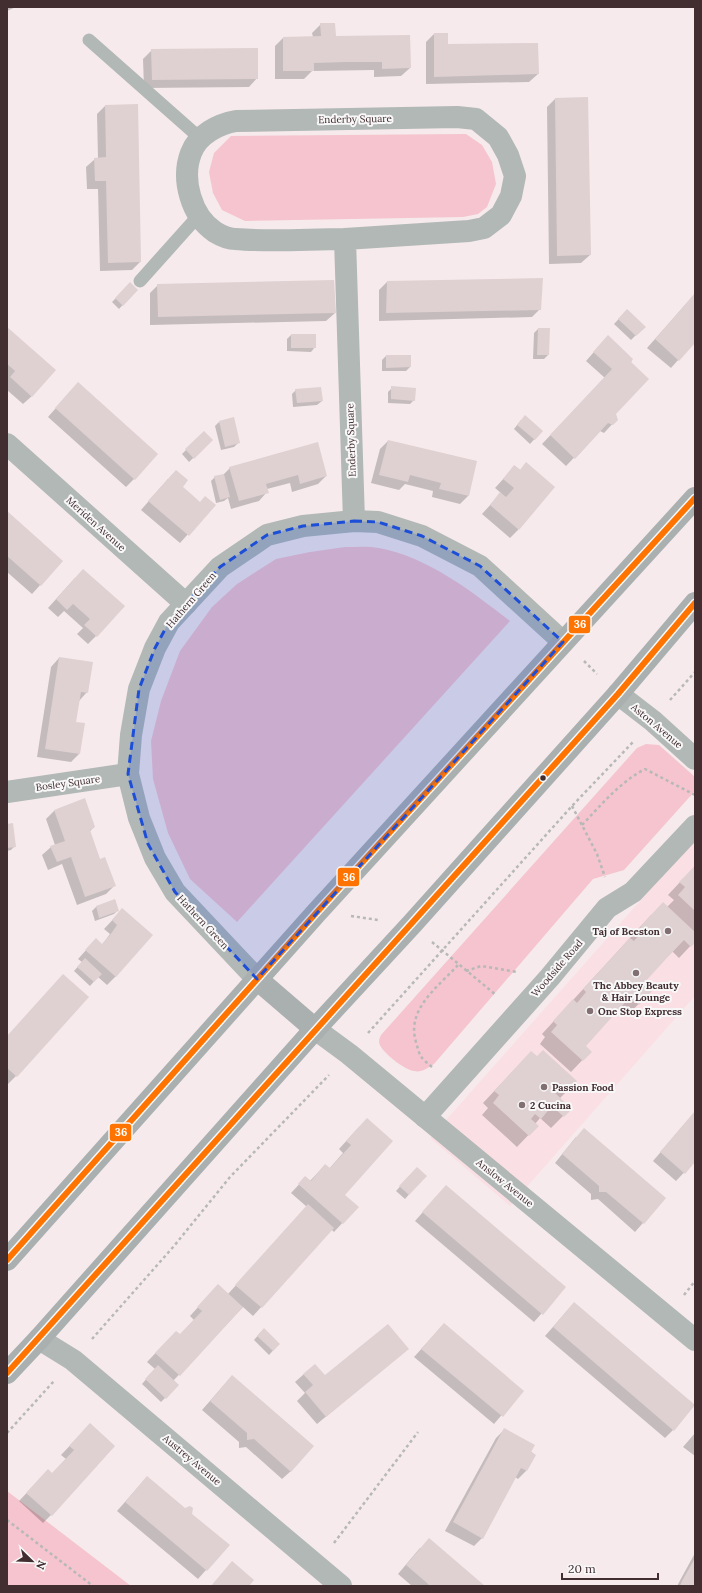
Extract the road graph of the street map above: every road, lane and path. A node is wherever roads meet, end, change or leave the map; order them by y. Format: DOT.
graph roads {
  1 [pos="89,40"];
  2 [pos="201,139"];
  3 [pos="199,215"];
  4 [pos="344,238"];
  5 [pos="140,281"];
  6 [pos="7,444"];
  7 [pos="695,498"];
  8 [pos="354,521"];
  9 [pos="695,603"];
  10 [pos="186,604"];
  11 [pos="563,642"];
  12 [pos="618,694"];
  13 [pos="695,759"];
  14 [pos="128,774"];
  15 [pos="7,792"];
  16 [pos="695,795"];
  17 [pos="572,806"];
  18 [pos="582,825"];
  19 [pos="695,826"];
  20 [pos="614,904"];
  21 [pos="317,912"];
  22 [pos="412,924"];
  23 [pos="458,965"];
  24 [pos="465,971"];
  25 [pos="550,977"];
  26 [pos="257,979"];
  27 [pos="518,1012"];
  28 [pos="315,1029"];
  29 [pos="454,1085"];
  30 [pos="425,1117"];
  31 [pos="7,1260"];
  32 [pos="39,1340"];
  33 [pos="695,1340"];
  34 [pos="7,1373"];
  35 [pos="418,1432"];
  36 [pos="7,1520"];
  37 [pos="317,1566"];
  38 [pos="93,1586"];
  39 [pos="341,1586"];
  1 -- 2 [label="lane"];
  2 -- 3 [label="street, Enderby Square"];
  2 -- 4 [label="street, Enderby Square"];
  3 -- 4 [label="street, Enderby Square"];
  3 -- 5 [label="lane"];
  4 -- 8 [label="street, Enderby Square"];
  6 -- 10 [label="street, Meriden Avenue"];
  7 -- 11 [label="main road"];
  8 -- 10 [label="street, Hathern Green"];
  8 -- 11 [label="street, Hathern Green"];
  9 -- 12 [label="main road"];
  10 -- 14 [label="street, Hathern Green"];
  11 -- 12 [label="path"];
  11 -- 21 [label="main road"];
  12 -- 13 [label="street, Aston Avenue"];
  12 -- 22 [label="main road"];
  14 -- 15 [label="street, Bosley Square"];
  14 -- 26 [label="street, Hathern Green"];
  16 -- 18 [label="path"];
  17 -- 18 [label="path"];
  18 -- 20 [label="path"];
  19 -- 20 [label="street, Woodside Road"];
  20 -- 25 [label="street, Woodside Road"];
  21 -- 22 [label="path"];
  21 -- 26 [label="main road"];
  22 -- 23 [label="path"];
  22 -- 28 [label="main road"];
  23 -- 24 [label="path"];
  23 -- 29 [label="path"];
  24 -- 25 [label="path"];
  24 -- 27 [label="path"];
  25 -- 27 [label="street, Woodside Road"];
  26 -- 28 [label="main road"];
  26 -- 31 [label="main road"];
  27 -- 29 [label="street, Woodside Road"];
  28 -- 30 [label="street, Anslow Avenue"];
  28 -- 32 [label="main road"];
  29 -- 30 [label="street, Woodside Road"];
  30 -- 33 [label="street, Anslow Avenue"];
  32 -- 34 [label="main road"];
  32 -- 37 [label="street, Austrey Avenue"];
  35 -- 37 [label="path"];
  36 -- 38 [label="path"];
  37 -- 39 [label="street, Austrey Avenue"];
}
